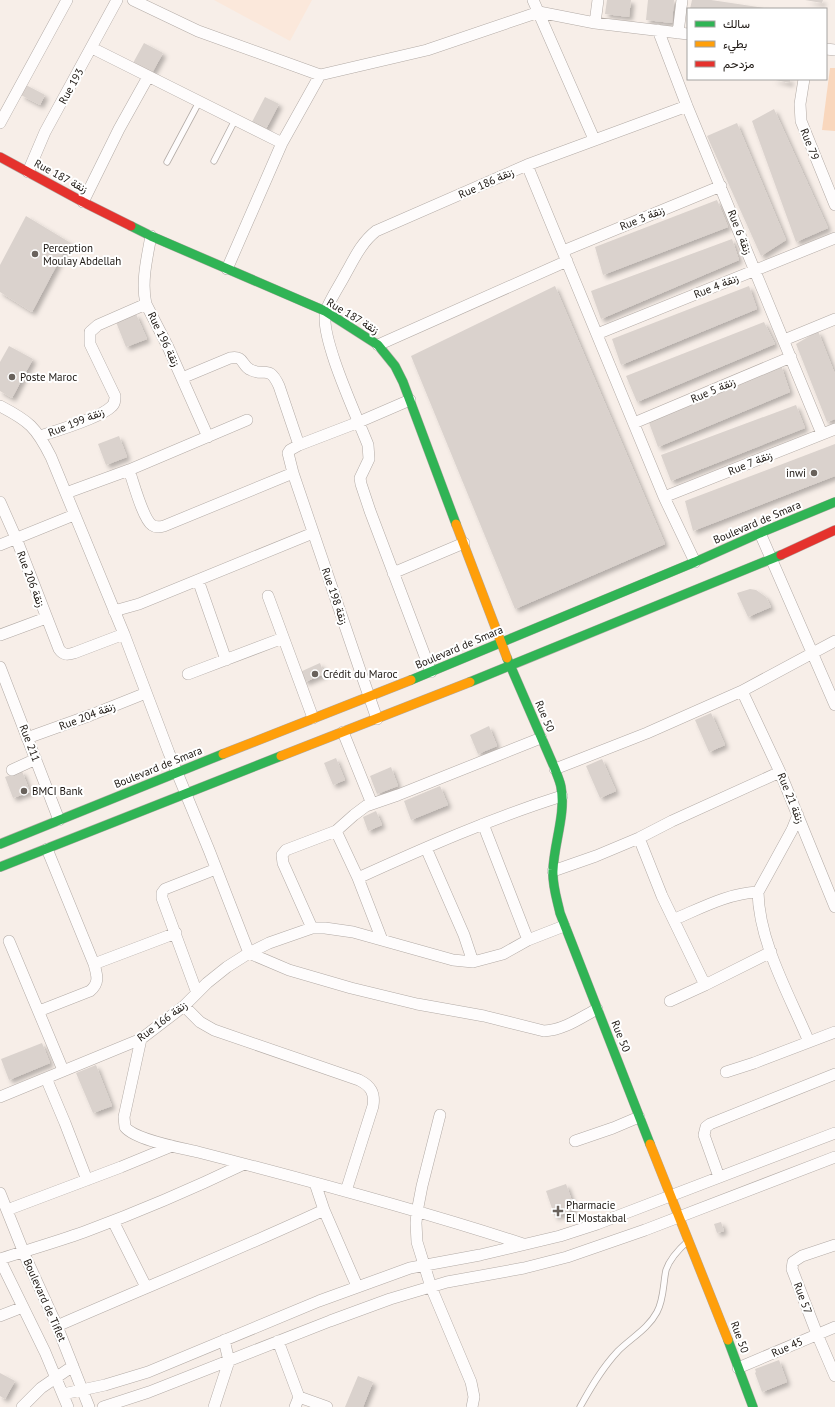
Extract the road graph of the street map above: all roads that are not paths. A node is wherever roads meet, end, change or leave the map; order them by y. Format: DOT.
graph roads {
  1 [pos="67,0"];
  2 [pos="117,0"];
  3 [pos="133,0"];
  4 [pos="533,0"];
  5 [pos="598,0"];
  6 [pos="682,0"];
  7 [pos="539,12"];
  8 [pos="595,23"];
  9 [pos="658,30"];
  10 [pos="683,33"];
  11 [pos="92,48"];
  12 [pos="320,75"];
  13 [pos="148,77"];
  14 [pos="804,80"];
  15 [pos="199,102"];
  16 [pos="687,106"];
  17 [pos="235,120"];
  18 [pos="0,123"];
  19 [pos="594,140"];
  20 [pos="282,143"];
  21 [pos="0,157"];
  22 [pos="214,161"];
  23 [pos="167,162"];
  24 [pos="527,165"];
  25 [pos="28,172"];
  26 [pos="721,186"];
  27 [pos="82,202"];
  28 [pos="835,205"];
  29 [pos="151,236"];
  30 [pos="835,238"];
  31 [pos="565,256"];
  32 [pos="227,269"];
  33 [pos="756,271"];
  34 [pos="146,304"];
  35 [pos="325,311"];
  36 [pos="835,319"];
  37 [pos="597,334"];
  38 [pos="784,340"];
  39 [pos="378,345"];
  40 [pos="791,357"];
  41 [pos="182,378"];
  42 [pos="410,400"];
  43 [pos="0,406"];
  44 [pos="247,420"];
  45 [pos="359,422"];
  46 [pos="634,423"];
  47 [pos="835,429"];
  48 [pos="822,434"];
  49 [pos="40,436"];
  50 [pos="208,437"];
  51 [pos="294,447"];
  52 [pos="129,470"];
  53 [pos="293,473"];
  54 [pos="66,493"];
  55 [pos="664,497"];
  56 [pos="0,502"];
  57 [pos="835,502"];
  58 [pos="74,515"];
  59 [pos="835,530"];
  60 [pos="313,533"];
  61 [pos="760,533"];
  62 [pos="16,538"];
  63 [pos="464,543"];
  64 [pos="0,545"];
  65 [pos="771,560"];
  66 [pos="694,562"];
  67 [pos="393,573"];
  68 [pos="198,580"];
  69 [pos="268,596"];
  70 [pos="114,611"];
  71 [pos="46,618"];
  72 [pos="1,634"];
  73 [pos="124,634"];
  74 [pos="283,638"];
  75 [pos="835,641"];
  76 [pos="500,642"];
  77 [pos="813,654"];
  78 [pos="226,660"];
  79 [pos="0,667"];
  80 [pos="510,668"];
  81 [pos="431,672"];
  82 [pos="188,674"];
  83 [pos="3,682"];
  84 [pos="742,691"];
  85 [pos="146,693"];
  86 [pos="369,696"];
  87 [pos="835,705"];
  88 [pos="313,718"];
  89 [pos="377,719"];
  90 [pos="343,732"];
  91 [pos="27,738"];
  92 [pos="541,738"];
  93 [pos="36,760"];
  94 [pos="555,769"];
  95 [pos="12,770"];
  96 [pos="177,772"];
  97 [pos="780,772"];
  98 [pos="185,794"];
  99 [pos="562,796"];
  100 [pos="372,804"];
  101 [pos="798,815"];
  102 [pos="59,820"];
  103 [pos="483,824"];
  104 [pos="336,831"];
  105 [pos="639,838"];
  106 [pos="0,844"];
  107 [pos="47,848"];
  108 [pos="426,848"];
  109 [pos="0,867"];
  110 [pos="216,869"];
  111 [pos="553,871"];
  112 [pos="358,878"];
  113 [pos="831,887"];
  114 [pos="758,892"];
  115 [pos="835,907"];
  116 [pos="675,919"];
  117 [pos="564,926"];
  118 [pos="312,928"];
  119 [pos="176,933"];
  120 [pos="9,940"];
  121 [pos="382,940"];
  122 [pos="528,940"];
  123 [pos="771,952"];
  124 [pos="249,953"];
  125 [pos="473,962"];
  126 [pos="94,964"];
  127 [pos="705,985"];
  128 [pos="197,993"];
  129 [pos="670,1001"];
  130 [pos="184,1006"];
  131 [pos="597,1009"];
  132 [pos="39,1011"];
  133 [pos="835,1032"];
  134 [pos="140,1039"];
  135 [pos="809,1042"];
  136 [pos="63,1070"];
  137 [pos="726,1072"];
  138 [pos="835,1074"];
  139 [pos="46,1078"];
  140 [pos="0,1097"];
  141 [pos="440,1115"];
  142 [pos="638,1117"];
  143 [pos="835,1133"];
  144 [pos="575,1141"];
  145 [pos="172,1146"];
  146 [pos="835,1157"];
  147 [pos="244,1164"];
  148 [pos="719,1177"];
  149 [pos="87,1180"];
  150 [pos="314,1183"];
  151 [pos="346,1191"];
  152 [pos="0,1193"];
  153 [pos="671,1196"];
  154 [pos="7,1210"];
  155 [pos="324,1210"];
  156 [pos="417,1212"];
  157 [pos="679,1217"];
  158 [pos="113,1221"];
  159 [pos="688,1240"];
  160 [pos="524,1244"];
  161 [pos="835,1245"];
  162 [pos="23,1251"];
  163 [pos="0,1259"];
  164 [pos="423,1265"];
  165 [pos="357,1286"];
  166 [pos="146,1287"];
  167 [pos="431,1287"];
  168 [pos="22,1307"];
  169 [pos="0,1316"];
  170 [pos="57,1326"];
  171 [pos="835,1327"];
  172 [pos="816,1334"];
  173 [pos="224,1340"];
  174 [pos="278,1341"];
  175 [pos="229,1361"];
  176 [pos="73,1366"];
  177 [pos="738,1368"];
  178 [pos="835,1376"];
  179 [pos="56,1377"];
  180 [pos="83,1389"];
  181 [pos="63,1394"];
  182 [pos="297,1402"];
  183 [pos="22,1407"];
  184 [pos="68,1407"];
  185 [pos="89,1407"];
  186 [pos="103,1407"];
  187 [pos="214,1407"];
  188 [pos="327,1407"];
  189 [pos="472,1407"];
  190 [pos="580,1407"];
  191 [pos="753,1407"];
  1 -- 18 [label="street"];
  2 -- 11 [label="street, Rue 193"];
  3 -- 12 [label="street"];
  4 -- 7 [label="street"];
  5 -- 8 [label="street"];
  6 -- 10 [label="street"];
  7 -- 8 [label="street"];
  7 -- 12 [label="street"];
  7 -- 19 [label="street"];
  8 -- 9 [label="street"];
  9 -- 10 [label="street"];
  9 -- 16 [label="street, Rue 6 زنقة"];
  11 -- 13 [label="street"];
  11 -- 25 [label="street, Rue 193"];
  12 -- 20 [label="street"];
  13 -- 15 [label="street"];
  13 -- 27 [label="street"];
  14 -- 28 [label="street, Rue 79"];
  15 -- 17 [label="street"];
  15 -- 23 [label="lane"];
  16 -- 19 [label="street, Rue 186 زنقة"];
  16 -- 26 [label="street, Rue 6 زنقة"];
  17 -- 20 [label="street"];
  17 -- 22 [label="lane"];
  19 -- 24 [label="street, Rue 186 زنقة"];
  20 -- 32 [label="street"];
  21 -- 25 [label="street, Rue 187 زنقة"];
  24 -- 31 [label="street"];
  24 -- 35 [label="street, Rue 186 زنقة"];
  25 -- 27 [label="street, Rue 187 زنقة"];
  26 -- 31 [label="street, Rue 3 زنقة"];
  26 -- 33 [label="street, Rue 6 زنقة"];
  27 -- 29 [label="street, Rue 187 زنقة"];
  29 -- 32 [label="street, Rue 187 زنقة"];
  29 -- 34 [label="street, Rue 196 زنقة"];
  30 -- 33 [label="street, Rue 4 زنقة"];
  31 -- 37 [label="street"];
  31 -- 39 [label="street, Rue 3 زنقة"];
  32 -- 35 [label="street, Rue 187 زنقة"];
  33 -- 37 [label="street, Rue 4 زنقة"];
  33 -- 38 [label="street, Rue 6 زنقة"];
  34 -- 41 [label="street, Rue 196 زنقة"];
  34 -- 49 [label="street, Rue 199 زنقة"];
  35 -- 39 [label="street, Rue 187 زنقة"];
  35 -- 45 [label="street"];
  36 -- 38 [label="street"];
  37 -- 46 [label="street"];
  38 -- 40 [label="street, Rue 6 زنقة"];
  39 -- 42 [label="street, Rue 187 زنقة"];
  40 -- 46 [label="street, Rue 5 زنقة"];
  40 -- 48 [label="street, Rue 6 زنقة"];
  41 -- 50 [label="street, Rue 196 زنقة"];
  41 -- 51 [label="street, Rue 198 زنقة"];
  42 -- 45 [label="street"];
  42 -- 63 [label="street, Rue 187 زنقة"];
  43 -- 49 [label="street"];
  44 -- 50 [label="street"];
  45 -- 51 [label="street"];
  45 -- 67 [label="street"];
  46 -- 55 [label="street"];
  47 -- 48 [label="street, Rue 7 زنقة"];
  48 -- 55 [label="street, Rue 7 زنقة"];
  49 -- 54 [label="street"];
  50 -- 52 [label="street"];
  51 -- 53 [label="street, Rue 198 زنقة"];
  52 -- 53 [label="street"];
  52 -- 54 [label="street"];
  53 -- 60 [label="street, Rue 198 زنقة"];
  54 -- 58 [label="street"];
  55 -- 66 [label="street"];
  56 -- 62 [label="street, Rue 206 زنقة"];
  57 -- 61 [label="street, Boulevard de Smara"];
  58 -- 62 [label="street"];
  58 -- 70 [label="street"];
  59 -- 65 [label="street"];
  60 -- 68 [label="street"];
  60 -- 86 [label="street, Rue 198 زنقة"];
  61 -- 65 [label="street"];
  61 -- 66 [label="street, Boulevard de Smara"];
  62 -- 64 [label="street"];
  62 -- 71 [label="street, Rue 206 زنقة"];
  63 -- 67 [label="street"];
  63 -- 76 [label="street, Rue 187 زنقة"];
  65 -- 77 [label="street"];
  65 -- 80 [label="street"];
  66 -- 76 [label="street, Boulevard de Smara"];
  67 -- 81 [label="street"];
  68 -- 70 [label="street"];
  68 -- 78 [label="street"];
  69 -- 74 [label="street"];
  70 -- 73 [label="street"];
  71 -- 72 [label="street"];
  71 -- 73 [label="street, Rue 206 زنقة"];
  73 -- 85 [label="street"];
  74 -- 78 [label="street"];
  74 -- 88 [label="street"];
  75 -- 77 [label="street"];
  76 -- 80 [label="street, Rue 187 زنقة"];
  76 -- 81 [label="street, Boulevard de Smara"];
  77 -- 84 [label="street"];
  77 -- 87 [label="street"];
  78 -- 82 [label="street"];
  79 -- 83 [label="street, Rue 211"];
  80 -- 89 [label="street"];
  80 -- 92 [label="street, Rue 50"];
  81 -- 86 [label="street, Boulevard de Smara"];
  83 -- 91 [label="street, Rue 211"];
  84 -- 94 [label="street"];
  84 -- 97 [label="street, Rue 21 زنقة"];
  85 -- 91 [label="street, Rue 204 زنقة"];
  85 -- 96 [label="street"];
  86 -- 88 [label="street, Boulevard de Smara"];
  86 -- 89 [label="street, Rue 198 زنقة"];
  88 -- 96 [label="street, Boulevard de Smara"];
  89 -- 90 [label="street"];
  90 -- 98 [label="street"];
  90 -- 100 [label="street"];
  91 -- 93 [label="street, Rue 211"];
  92 -- 94 [label="street, Rue 50"];
  92 -- 100 [label="street"];
  93 -- 95 [label="street"];
  93 -- 102 [label="street, Rue 211"];
  94 -- 99 [label="street, Rue 50"];
  96 -- 98 [label="street"];
  96 -- 102 [label="street, Boulevard de Smara"];
  97 -- 101 [label="street, Rue 21 زنقة"];
  97 -- 105 [label="street"];
  98 -- 107 [label="street"];
  98 -- 110 [label="street"];
  99 -- 103 [label="street"];
  99 -- 111 [label="street, Rue 50"];
  100 -- 104 [label="street"];
  101 -- 113 [label="street, Rue 21 زنقة"];
  101 -- 114 [label="street"];
  102 -- 106 [label="street, Boulevard de Smara"];
  103 -- 108 [label="street"];
  103 -- 122 [label="street"];
  104 -- 112 [label="street"];
  104 -- 118 [label="street"];
  105 -- 111 [label="street"];
  105 -- 116 [label="street"];
  107 -- 109 [label="street"];
  107 -- 126 [label="street"];
  108 -- 112 [label="street"];
  108 -- 125 [label="street"];
  110 -- 119 [label="street"];
  110 -- 124 [label="street"];
  111 -- 117 [label="street, Rue 50"];
  112 -- 121 [label="street"];
  113 -- 115 [label="street, Rue 21 زنقة"];
  114 -- 116 [label="street"];
  114 -- 123 [label="street"];
  116 -- 127 [label="street"];
  117 -- 122 [label="street"];
  117 -- 131 [label="street, Rue 50"];
  118 -- 121 [label="street"];
  118 -- 124 [label="street, Rue 166 زنقة"];
  119 -- 126 [label="street"];
  119 -- 128 [label="street"];
  120 -- 132 [label="street"];
  121 -- 125 [label="street"];
  122 -- 125 [label="street"];
  123 -- 127 [label="street"];
  123 -- 135 [label="street"];
  124 -- 128 [label="street, Rue 166 زنقة"];
  124 -- 131 [label="street"];
  126 -- 132 [label="street"];
  127 -- 129 [label="street"];
  128 -- 130 [label="street, Rue 166 زنقة"];
  130 -- 134 [label="street, Rue 166 زنقة"];
  130 -- 151 [label="street"];
  131 -- 142 [label="street, Rue 50"];
  132 -- 136 [label="street"];
  133 -- 135 [label="street"];
  134 -- 136 [label="street, Rue 166 زنقة"];
  134 -- 145 [label="street"];
  135 -- 137 [label="street"];
  136 -- 139 [label="street, Rue 166 زنقة"];
  138 -- 148 [label="street"];
  139 -- 140 [label="street, Rue 166 زنقة"];
  139 -- 149 [label="street"];
  141 -- 156 [label="street"];
  142 -- 144 [label="street"];
  142 -- 153 [label="street, Rue 50"];
  143 -- 148 [label="street"];
  145 -- 147 [label="street"];
  145 -- 149 [label="street"];
  146 -- 157 [label="street"];
  147 -- 150 [label="street"];
  147 -- 158 [label="street"];
  148 -- 153 [label="street"];
  149 -- 154 [label="street"];
  150 -- 151 [label="street"];
  150 -- 155 [label="street"];
  151 -- 156 [label="street"];
  152 -- 154 [label="street, Boulevard de Tiflet"];
  153 -- 157 [label="street, Rue 50"];
  153 -- 160 [label="street"];
  154 -- 162 [label="street, Boulevard de Tiflet"];
  155 -- 165 [label="street"];
  155 -- 166 [label="street"];
  156 -- 160 [label="street"];
  156 -- 164 [label="street"];
  157 -- 159 [label="street, Rue 50"];
  157 -- 167 [label="street"];
  158 -- 162 [label="street"];
  158 -- 166 [label="street"];
  159 -- 177 [label="street, Rue 50"];
  159 -- 190 [label="lane"];
  160 -- 164 [label="street"];
  161 -- 172 [label="street, Rue 57"];
  162 -- 163 [label="street"];
  162 -- 170 [label="street, Boulevard de Tiflet"];
  163 -- 168 [label="street, Boulevard de Tiflet"];
  164 -- 165 [label="street"];
  164 -- 167 [label="street"];
  165 -- 173 [label="street"];
  166 -- 170 [label="street"];
  167 -- 174 [label="street"];
  167 -- 189 [label="street"];
  168 -- 169 [label="street"];
  168 -- 179 [label="street, Boulevard de Tiflet"];
  170 -- 176 [label="street, Boulevard de Tiflet"];
  171 -- 172 [label="street, Rue 45"];
  172 -- 177 [label="street, Rue 45"];
  172 -- 178 [label="street, Rue 57"];
  173 -- 175 [label="street"];
  173 -- 180 [label="street"];
  174 -- 175 [label="street"];
  174 -- 182 [label="street"];
  175 -- 186 [label="street"];
  175 -- 187 [label="street"];
  176 -- 179 [label="street"];
  176 -- 180 [label="street, Boulevard de Tiflet"];
  177 -- 191 [label="street, Rue 50"];
  179 -- 181 [label="street, Boulevard de Tiflet"];
  179 -- 183 [label="street"];
  180 -- 181 [label="street"];
  180 -- 185 [label="street, Boulevard de Tiflet"];
  181 -- 184 [label="street, Boulevard de Tiflet"];
  182 -- 188 [label="street"];
}
